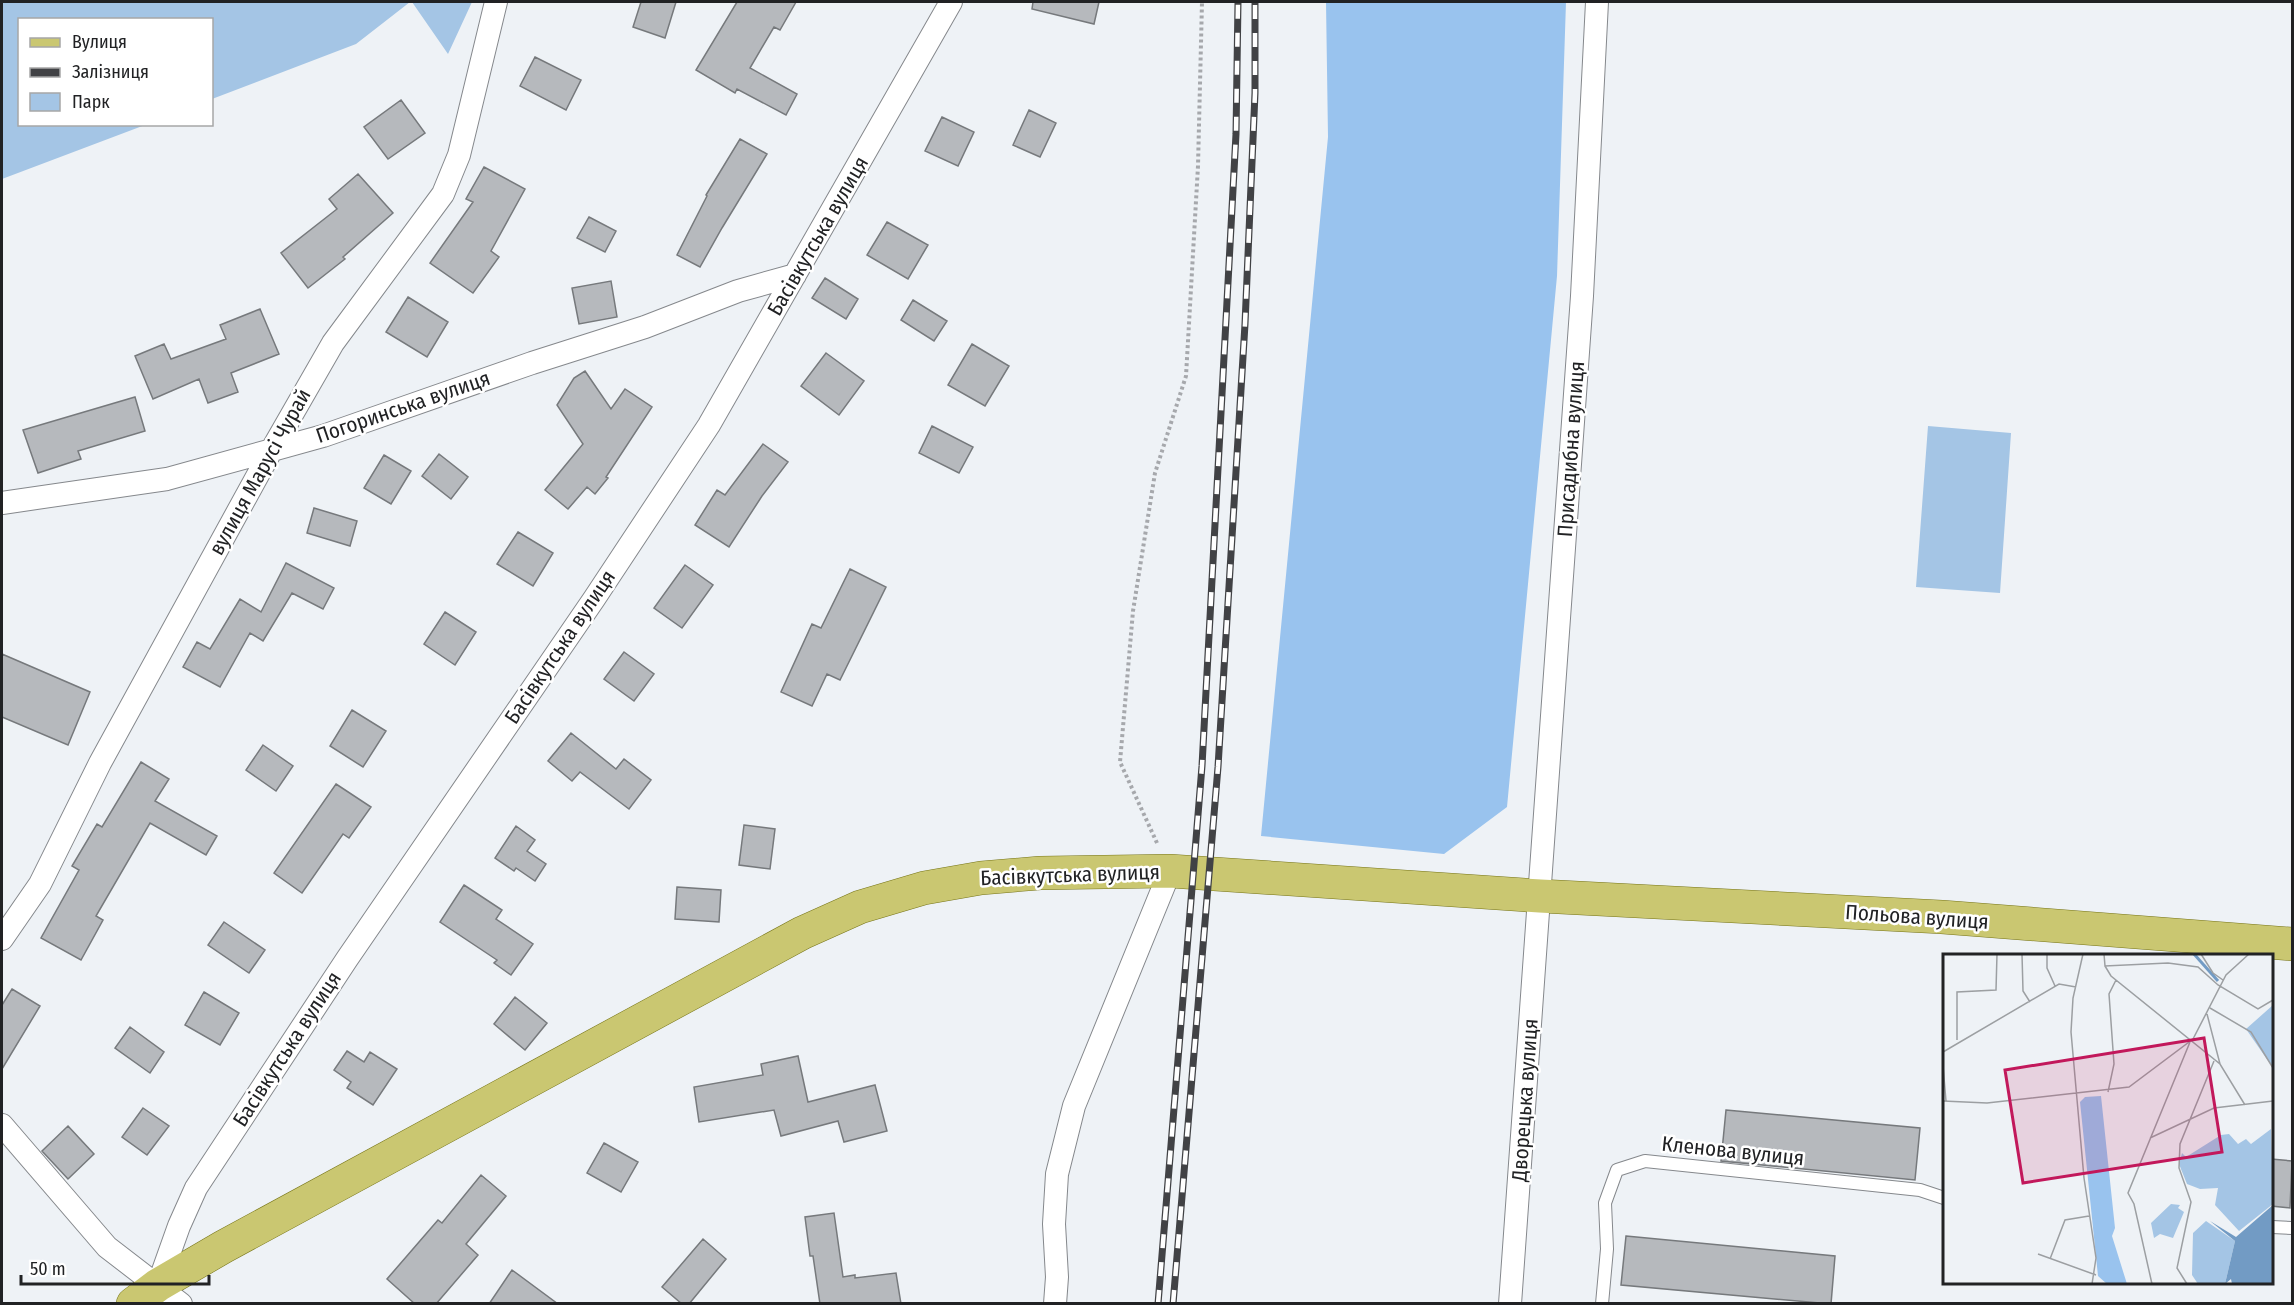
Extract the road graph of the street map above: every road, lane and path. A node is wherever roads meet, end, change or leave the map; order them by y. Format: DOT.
graph roads {
  1 [pos="496,2"];
  2 [pos="951,2"];
  3 [pos="1202,2"];
  4 [pos="1597,2"];
  5 [pos="795,275"];
  6 [pos="271,451"];
  7 [pos="2,503"];
  8 [pos="1170,871"];
  9 [pos="1540,896"];
  10 [pos="2,939"];
  11 [pos="2292,944"];
  12 [pos="2,1125"];
  13 [pos="1943,1198"];
  14 [pos="2273,1227"];
  15 [pos="2292,1228"];
  16 [pos="157,1297"];
  17 [pos="1055,1304"];
  18 [pos="1510,1304"];
  19 [pos="1602,1304"];
  1 -- 6 [label="street, вулиця Марусі Чурай"];
  2 -- 5 [label="street, Басівкутська вулиця"];
  3 -- 8 [label="path"];
  4 -- 9 [label="street, Присадибна вулиця"];
  5 -- 6 [label="street, Погоринська вулиця"];
  5 -- 16 [label="street, Басівкутська вулиця"];
  6 -- 7 [label="street, Погоринська вулиця"];
  6 -- 10 [label="street, вулиця Марусі Чурай"];
  8 -- 9 [label="main road, Басівкутська вулиця"];
  8 -- 16 [label="main road, Басівкутська вулиця"];
  8 -- 17 [label="street"];
  9 -- 11 [label="main road, Польова вулиця"];
  9 -- 18 [label="street, Дворецька вулиця"];
  12 -- 16 [label="street"];
  13 -- 19 [label="lane, Кленова вулиця"];
  14 -- 15 [label="lane"];
}
